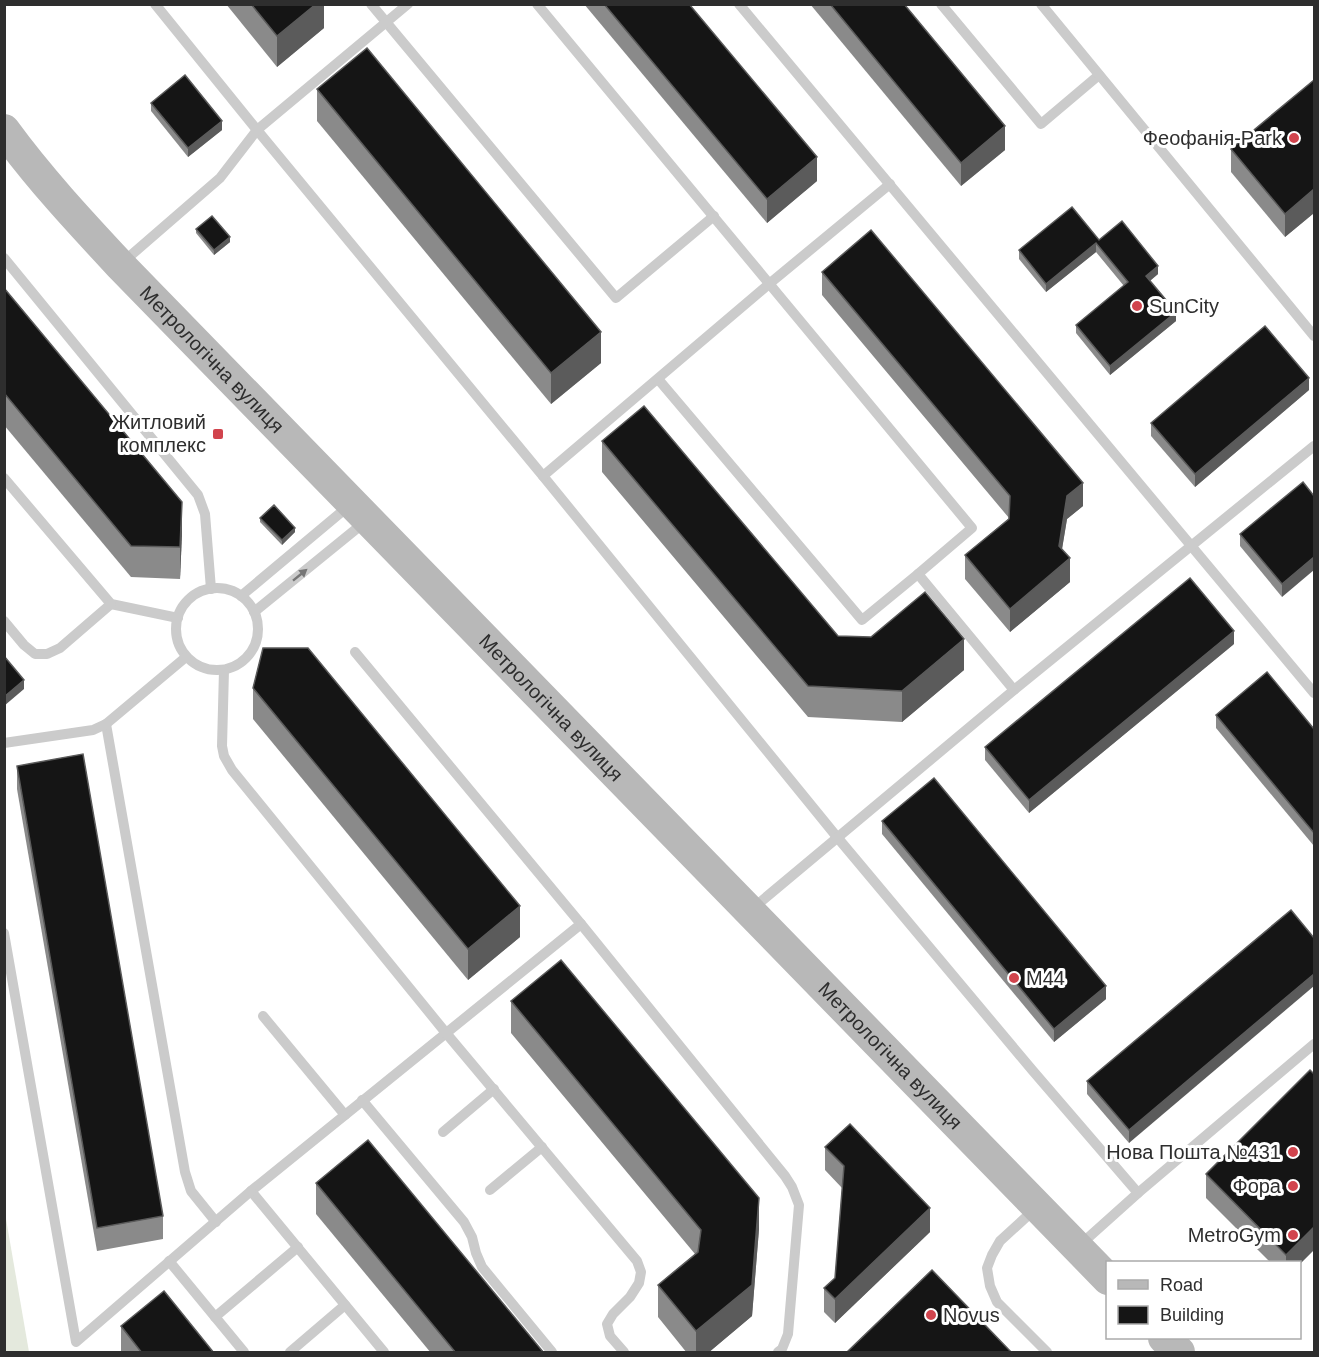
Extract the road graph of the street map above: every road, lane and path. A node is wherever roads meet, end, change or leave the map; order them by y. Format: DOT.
graph roads {
  1 [pos="155,4"];
  2 [pos="371,4"];
  3 [pos="408,4"];
  4 [pos="537,4"];
  5 [pos="739,4"];
  6 [pos="941,4"];
  7 [pos="1041,4"];
  8 [pos="386,22"];
  9 [pos="1099,75"];
  10 [pos="4,130"];
  11 [pos="257,130"];
  12 [pos="890,184"];
  13 [pos="714,216"];
  14 [pos="4,258"];
  15 [pos="120,265"];
  16 [pos="769,284"];
  17 [pos="1314,336"];
  18 [pos="658,379"];
  19 [pos="1314,446"];
  20 [pos="543,476"];
  21 [pos="4,478"];
  22 [pos="359,512"];
  23 [pos="1192,546"];
  24 [pos="918,574"];
  25 [pos="211,589"];
  26 [pos="241,596"];
  27 [pos="111,604"];
  28 [pos="254,612"];
  29 [pos="178,618"];
  30 [pos="4,621"];
  31 [pos="355,652"];
  32 [pos="186,657"];
  33 [pos="224,670"];
  34 [pos="1014,690"];
  35 [pos="1314,693"];
  36 [pos="106,724"];
  37 [pos="4,743"];
  38 [pos="837,837"];
  39 [pos="749,911"];
  40 [pos="581,924"];
  41 [pos="4,933"];
  42 [pos="263,1016"];
  43 [pos="446,1033"];
  44 [pos="1314,1044"];
  45 [pos="494,1089"];
  46 [pos="362,1101"];
  47 [pos="345,1115"];
  48 [pos="443,1132"];
  49 [pos="542,1147"];
  50 [pos="490,1190"];
  51 [pos="251,1191"];
  52 [pos="1138,1193"];
  53 [pos="1037,1207"];
  54 [pos="216,1222"];
  55 [pos="298,1247"];
  56 [pos="1077,1248"];
  57 [pos="169,1261"];
  58 [pos="1106,1278"];
  59 [pos="345,1305"];
  60 [pos="215,1317"];
  61 [pos="1165,1339"];
  62 [pos="77,1347"];
  63 [pos="244,1353"];
  64 [pos="290,1353"];
  65 [pos="384,1353"];
  66 [pos="552,1353"];
  67 [pos="624,1353"];
  68 [pos="778,1353"];
  69 [pos="1047,1353"];
  70 [pos="1179,1353"];
  1 -- 11 [label="lane"];
  2 -- 8 [label="lane"];
  3 -- 8 [label="lane"];
  4 -- 13 [label="lane"];
  5 -- 12 [label="lane"];
  6 -- 9 [label="lane"];
  7 -- 9 [label="lane"];
  8 -- 11 [label="lane"];
  8 -- 13 [label="lane"];
  9 -- 17 [label="lane"];
  10 -- 15 [label="street, Метрологічна вулиця"];
  11 -- 15 [label="lane"];
  11 -- 20 [label="lane"];
  12 -- 16 [label="lane"];
  12 -- 23 [label="lane"];
  13 -- 16 [label="lane"];
  14 -- 25 [label="lane"];
  15 -- 22 [label="street, Метрологічна вулиця"];
  16 -- 18 [label="lane"];
  16 -- 24 [label="lane"];
  18 -- 20 [label="lane"];
  18 -- 24 [label="lane"];
  19 -- 23 [label="lane"];
  20 -- 38 [label="lane"];
  21 -- 27 [label="lane"];
  22 -- 26 [label="lane"];
  28 -- 22 [label="lane, one-way"];
  22 -- 39 [label="street, Метрологічна вулиця"];
  23 -- 34 [label="lane"];
  23 -- 35 [label="lane"];
  24 -- 34 [label="lane"];
  25 -- 26 [label="lane"];
  25 -- 29 [label="lane"];
  26 -- 28 [label="lane"];
  27 -- 29 [label="lane"];
  27 -- 30 [label="lane"];
  28 -- 33 [label="lane"];
  29 -- 32 [label="lane"];
  31 -- 40 [label="lane"];
  32 -- 33 [label="lane"];
  32 -- 36 [label="lane"];
  33 -- 43 [label="lane"];
  34 -- 38 [label="lane"];
  36 -- 37 [label="lane"];
  36 -- 54 [label="lane"];
  38 -- 39 [label="lane"];
  38 -- 52 [label="lane"];
  39 -- 53 [label="street, Метрологічна вулиця"];
  40 -- 43 [label="lane"];
  40 -- 68 [label="lane"];
  41 -- 62 [label="lane"];
  42 -- 47 [label="lane"];
  43 -- 45 [label="lane"];
  43 -- 46 [label="lane"];
  44 -- 52 [label="lane"];
  45 -- 48 [label="lane"];
  45 -- 49 [label="lane"];
  46 -- 47 [label="lane"];
  46 -- 66 [label="lane"];
  47 -- 51 [label="lane"];
  49 -- 50 [label="lane"];
  49 -- 67 [label="lane"];
  51 -- 54 [label="lane"];
  51 -- 55 [label="lane"];
  52 -- 56 [label="lane"];
  53 -- 56 [label="street, Метрологічна вулиця"];
  53 -- 69 [label="lane"];
  54 -- 57 [label="lane"];
  55 -- 59 [label="lane"];
  55 -- 60 [label="lane"];
  56 -- 58 [label="street, Метрологічна вулиця"];
  57 -- 60 [label="lane"];
  57 -- 62 [label="lane"];
  59 -- 64 [label="lane"];
  59 -- 65 [label="lane"];
  60 -- 63 [label="lane"];
  61 -- 70 [label="street"];
}
